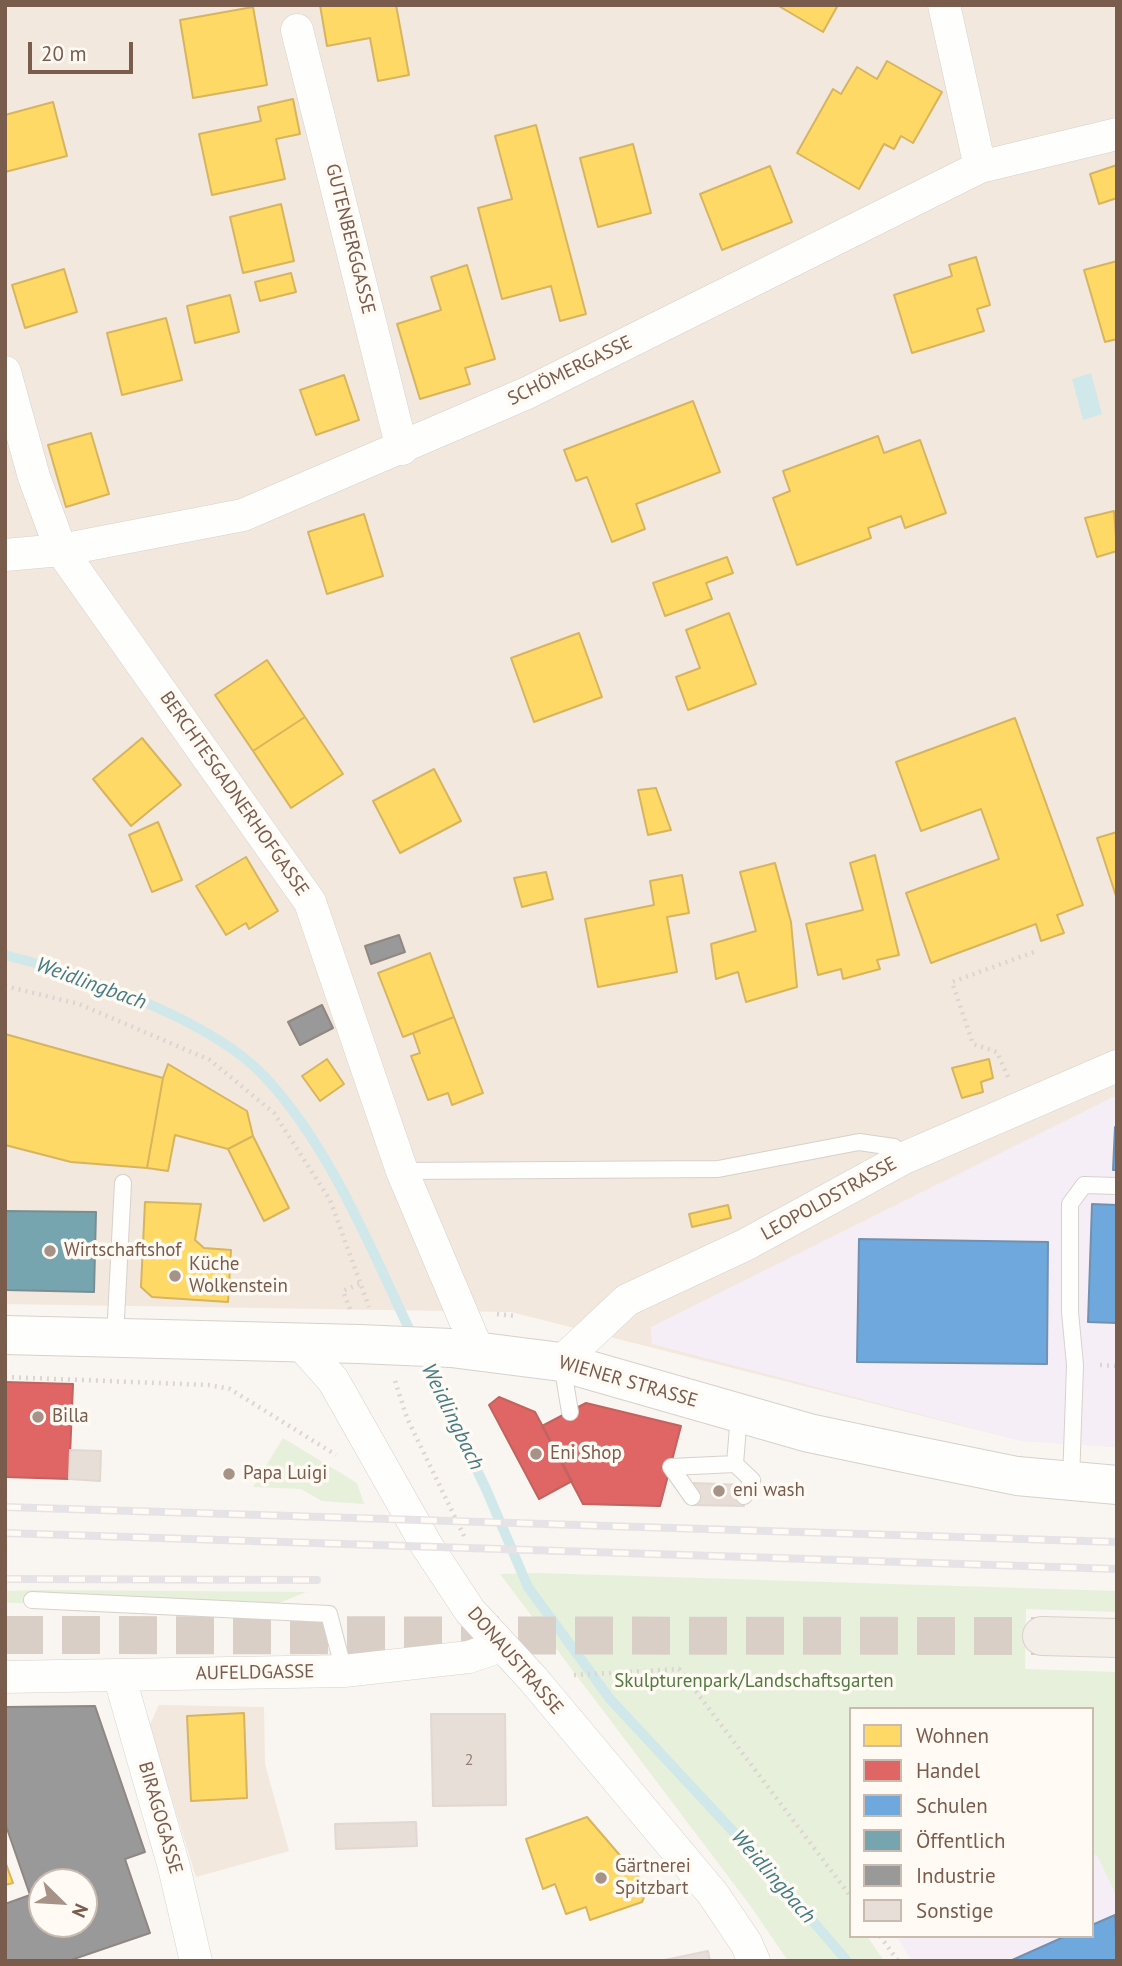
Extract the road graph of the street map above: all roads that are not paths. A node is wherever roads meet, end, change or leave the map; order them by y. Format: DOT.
graph roads {
  1 [pos="944,5"];
  2 [pos="297,30"];
  3 [pos="1117,134"];
  4 [pos="980,167"];
  5 [pos="5,372"];
  6 [pos="402,449"];
  7 [pos="61,550"];
  8 [pos="5,555"];
  9 [pos="1117,1066"];
  10 [pos="904,1158"];
  11 [pos="402,1171"];
  12 [pos="123,1184"];
  13 [pos="1117,1186"];
  14 [pos="5,1335"];
  15 [pos="115,1338"];
  16 [pos="301,1344"];
  17 [pos="464,1349"];
  18 [pos="562,1362"];
  19 [pos="570,1412"];
  20 [pos="739,1413"];
  21 [pos="735,1464"];
  22 [pos="1071,1481"];
  23 [pos="1117,1485"];
  24 [pos="744,1496"];
  25 [pos="692,1497"];
  26 [pos="32,1601"];
  27 [pos="1042,1636"];
  28 [pos="1117,1638"];
  29 [pos="501,1646"];
  30 [pos="344,1671"];
  31 [pos="119,1675"];
  32 [pos="5,1677"];
  33 [pos="196,1961"];
  34 [pos="754,1961"];
  1 -- 4 [label="street"];
  2 -- 6 [label="street, GUTENBERGGASSE"];
  3 -- 4 [label="street, SCHÖMERGASSE"];
  4 -- 6 [label="street, SCHÖMERGASSE"];
  5 -- 7 [label="street, BERCHTESGADNERHOFGASSE"];
  6 -- 7 [label="street, SCHÖMERGASSE"];
  7 -- 8 [label="street, SCHÖMERGASSE"];
  7 -- 11 [label="street, BERCHTESGADNERHOFGASSE"];
  9 -- 10 [label="street, LEOPOLDSTRASSE"];
  10 -- 11 [label="lane"];
  10 -- 18 [label="street, LEOPOLDSTRASSE"];
  11 -- 17 [label="street, BERCHTESGADNERHOFGASSE"];
  12 -- 15 [label="lane"];
  13 -- 22 [label="lane"];
  14 -- 15 [label="street, WIENER STRASSE"];
  15 -- 16 [label="street, WIENER STRASSE"];
  16 -- 17 [label="street, WIENER STRASSE, bridge"];
  16 -- 29 [label="street, DONAUSTRASSE"];
  17 -- 18 [label="street, WIENER STRASSE"];
  18 -- 19 [label="lane"];
  18 -- 20 [label="street, WIENER STRASSE"];
  20 -- 21 [label="lane"];
  20 -- 22 [label="street, WIENER STRASSE"];
  21 -- 24 [label="lane"];
  21 -- 25 [label="lane"];
  22 -- 23 [label="street, WIENER STRASSE"];
  26 -- 30 [label="lane"];
  27 -- 28 [label="main road"];
  29 -- 30 [label="street, AUFELDGASSE"];
  29 -- 34 [label="street, DONAUSTRASSE"];
  30 -- 31 [label="street, AUFELDGASSE"];
  31 -- 32 [label="street, AUFELDGASSE"];
  31 -- 33 [label="street, BIRAGOGASSE"];
}
